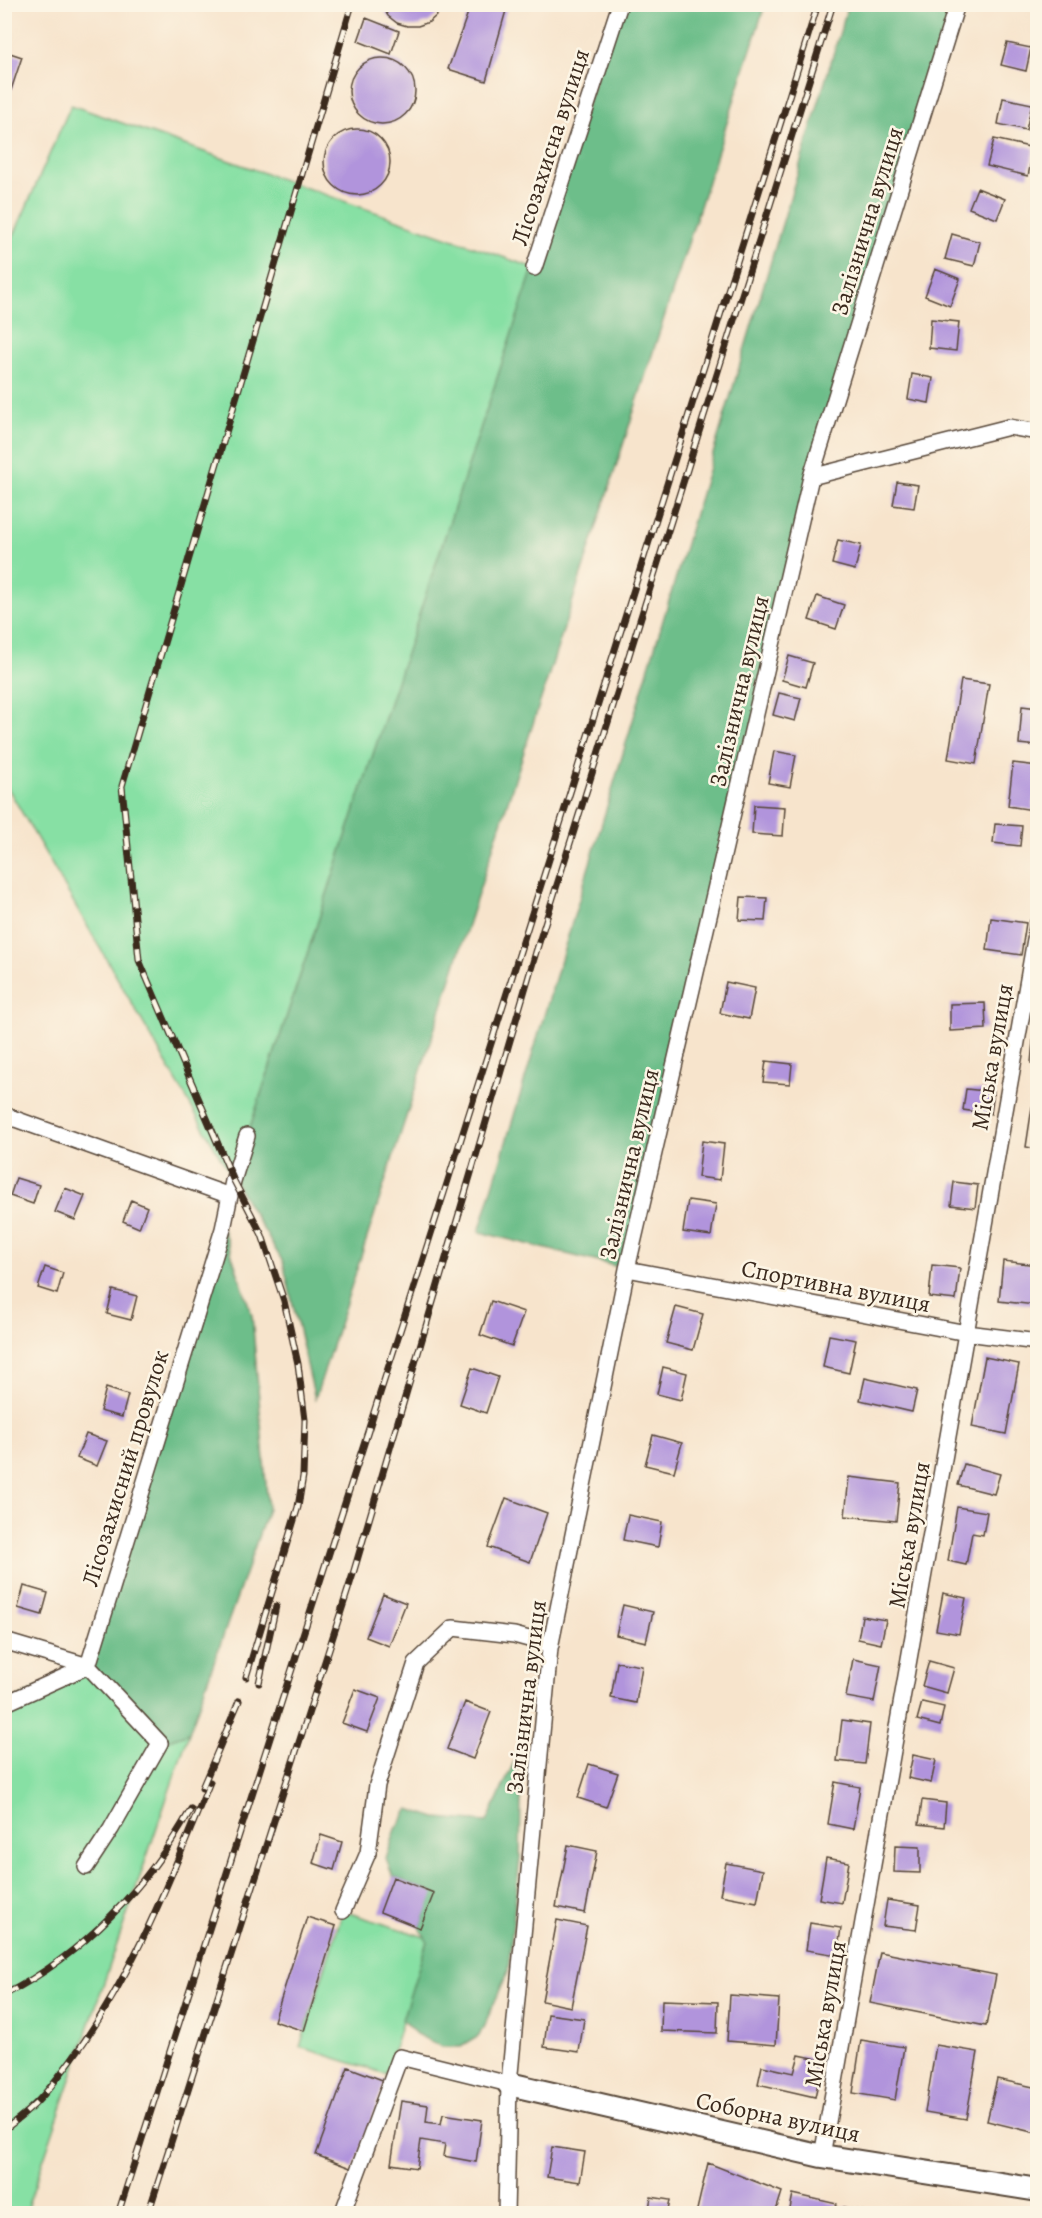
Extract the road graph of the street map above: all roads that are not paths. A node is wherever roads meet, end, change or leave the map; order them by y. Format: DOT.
graph roads {
  1 [pos="620,4"];
  2 [pos="957,4"];
  3 [pos="534,268"];
  4 [pos="1038,432"];
  5 [pos="812,477"];
  6 [pos="1038,922"];
  7 [pos="4,1114"];
  8 [pos="248,1136"];
  9 [pos="230,1196"];
  10 [pos="627,1269"];
  11 [pos="967,1333"];
  12 [pos="1038,1342"];
  13 [pos="4,1641"];
  14 [pos="551,1645"];
  15 [pos="87,1666"];
  16 [pos="4,1704"];
  17 [pos="86,1867"];
  18 [pos="343,1911"];
  19 [pos="509,2084"];
  20 [pos="822,2156"];
  21 [pos="1038,2190"];
  22 [pos="342,2214"];
  23 [pos="506,2214"];
  1 -- 3 [label="street, Лісозахисна вулиця"];
  2 -- 5 [label="street, Залізнична вулиця"];
  4 -- 5 [label="street"];
  5 -- 10 [label="street, Залізнична вулиця"];
  6 -- 11 [label="street, Міська вулиця"];
  7 -- 9 [label="street"];
  8 -- 9 [label="street"];
  9 -- 15 [label="street, Лісозахисний провулок"];
  10 -- 11 [label="street, Спортивна вулиця"];
  10 -- 14 [label="street, Залізнична вулиця"];
  11 -- 12 [label="street, Спортивна вулиця"];
  11 -- 20 [label="street, Міська вулиця"];
  13 -- 15 [label="street"];
  14 -- 18 [label="street"];
  14 -- 19 [label="street, Залізнична вулиця"];
  15 -- 16 [label="street"];
  15 -- 17 [label="street"];
  19 -- 20 [label="street, Соборна вулиця"];
  19 -- 22 [label="street"];
  19 -- 23 [label="street, Залізнична вулиця"];
  20 -- 21 [label="street, Соборна вулиця"];
}
